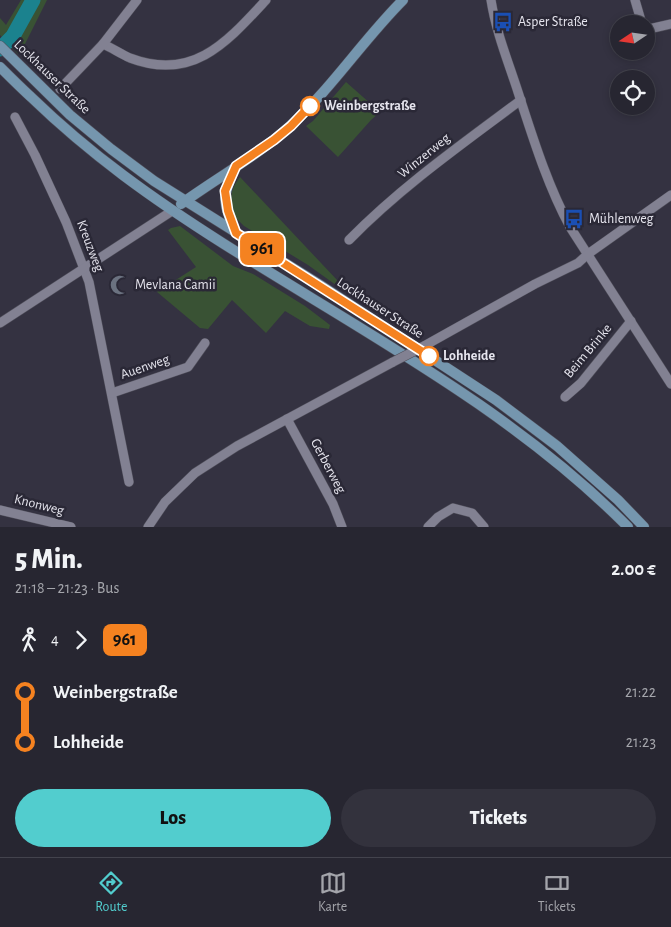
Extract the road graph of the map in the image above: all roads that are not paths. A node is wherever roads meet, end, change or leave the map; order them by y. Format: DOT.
graph roads {
  1 [pos="137,0"];
  2 [pos="266,0"];
  3 [pos="403,0"];
  4 [pos="492,0"];
  5 [pos="635,0"];
  6 [pos="639,15"];
  7 [pos="671,24"];
  8 [pos="655,28"];
  9 [pos="103,44"];
  10 [pos="0,46"];
  11 [pos="0,67"];
  12 [pos="60,89"];
  13 [pos="521,100"];
  14 [pos="15,117"];
  15 [pos="236,166"];
  16 [pos="671,195"];
  17 [pos="186,201"];
  18 [pos="172,211"];
  19 [pos="236,233"];
  20 [pos="348,240"];
  21 [pos="588,254"];
  22 [pos="83,269"];
  23 [pos="631,322"];
  24 [pos="0,323"];
  25 [pos="205,343"];
  26 [pos="671,384"];
  27 [pos="112,393"];
  28 [pos="565,397"];
  29 [pos="287,419"];
  30 [pos="129,482"];
  31 [pos="0,510"];
  32 [pos="71,527"];
  33 [pos="148,527"];
  34 [pos="342,527"];
  35 [pos="428,527"];
  36 [pos="484,527"];
  37 [pos="628,527"];
  38 [pos="644,527"];
  1 -- 9 [label="street"];
  2 -- 9 [label="street"];
  3 -- 15 [label="main road"];
  4 -- 13 [label="street"];
  5 -- 6 [label="street"];
  7 -- 8 [label="street"];
  9 -- 12 [label="street"];
  10 -- 17 [label="main road, Lockhauser Straße"];
  11 -- 18 [label="main road, Lockhauser Straße"];
  13 -- 20 [label="street, Winzerweg"];
  13 -- 21 [label="street"];
  14 -- 22 [label="street, Kreuzweg"];
  15 -- 17 [label="main road"];
  15 -- 19 [label="main road"];
  16 -- 21 [label="street"];
  17 -- 18 [label="main road"];
  17 -- 19 [label="main road, Lockhauser Straße"];
  18 -- 22 [label="street"];
  18 -- 37 [label="main road, Lockhauser Straße"];
  19 -- 38 [label="main road, Lockhauser Straße"];
  21 -- 23 [label="street"];
  21 -- 29 [label="street, bridge"];
  22 -- 24 [label="street"];
  22 -- 27 [label="street, Kreuzweg"];
  23 -- 26 [label="street"];
  23 -- 28 [label="street, Beim Brinke"];
  25 -- 27 [label="street, Auenweg"];
  27 -- 30 [label="street, Kreuzweg"];
  29 -- 33 [label="street"];
  29 -- 34 [label="street, Gerberweg"];
  31 -- 32 [label="street, Knonweg"];
  35 -- 36 [label="street"];
}
